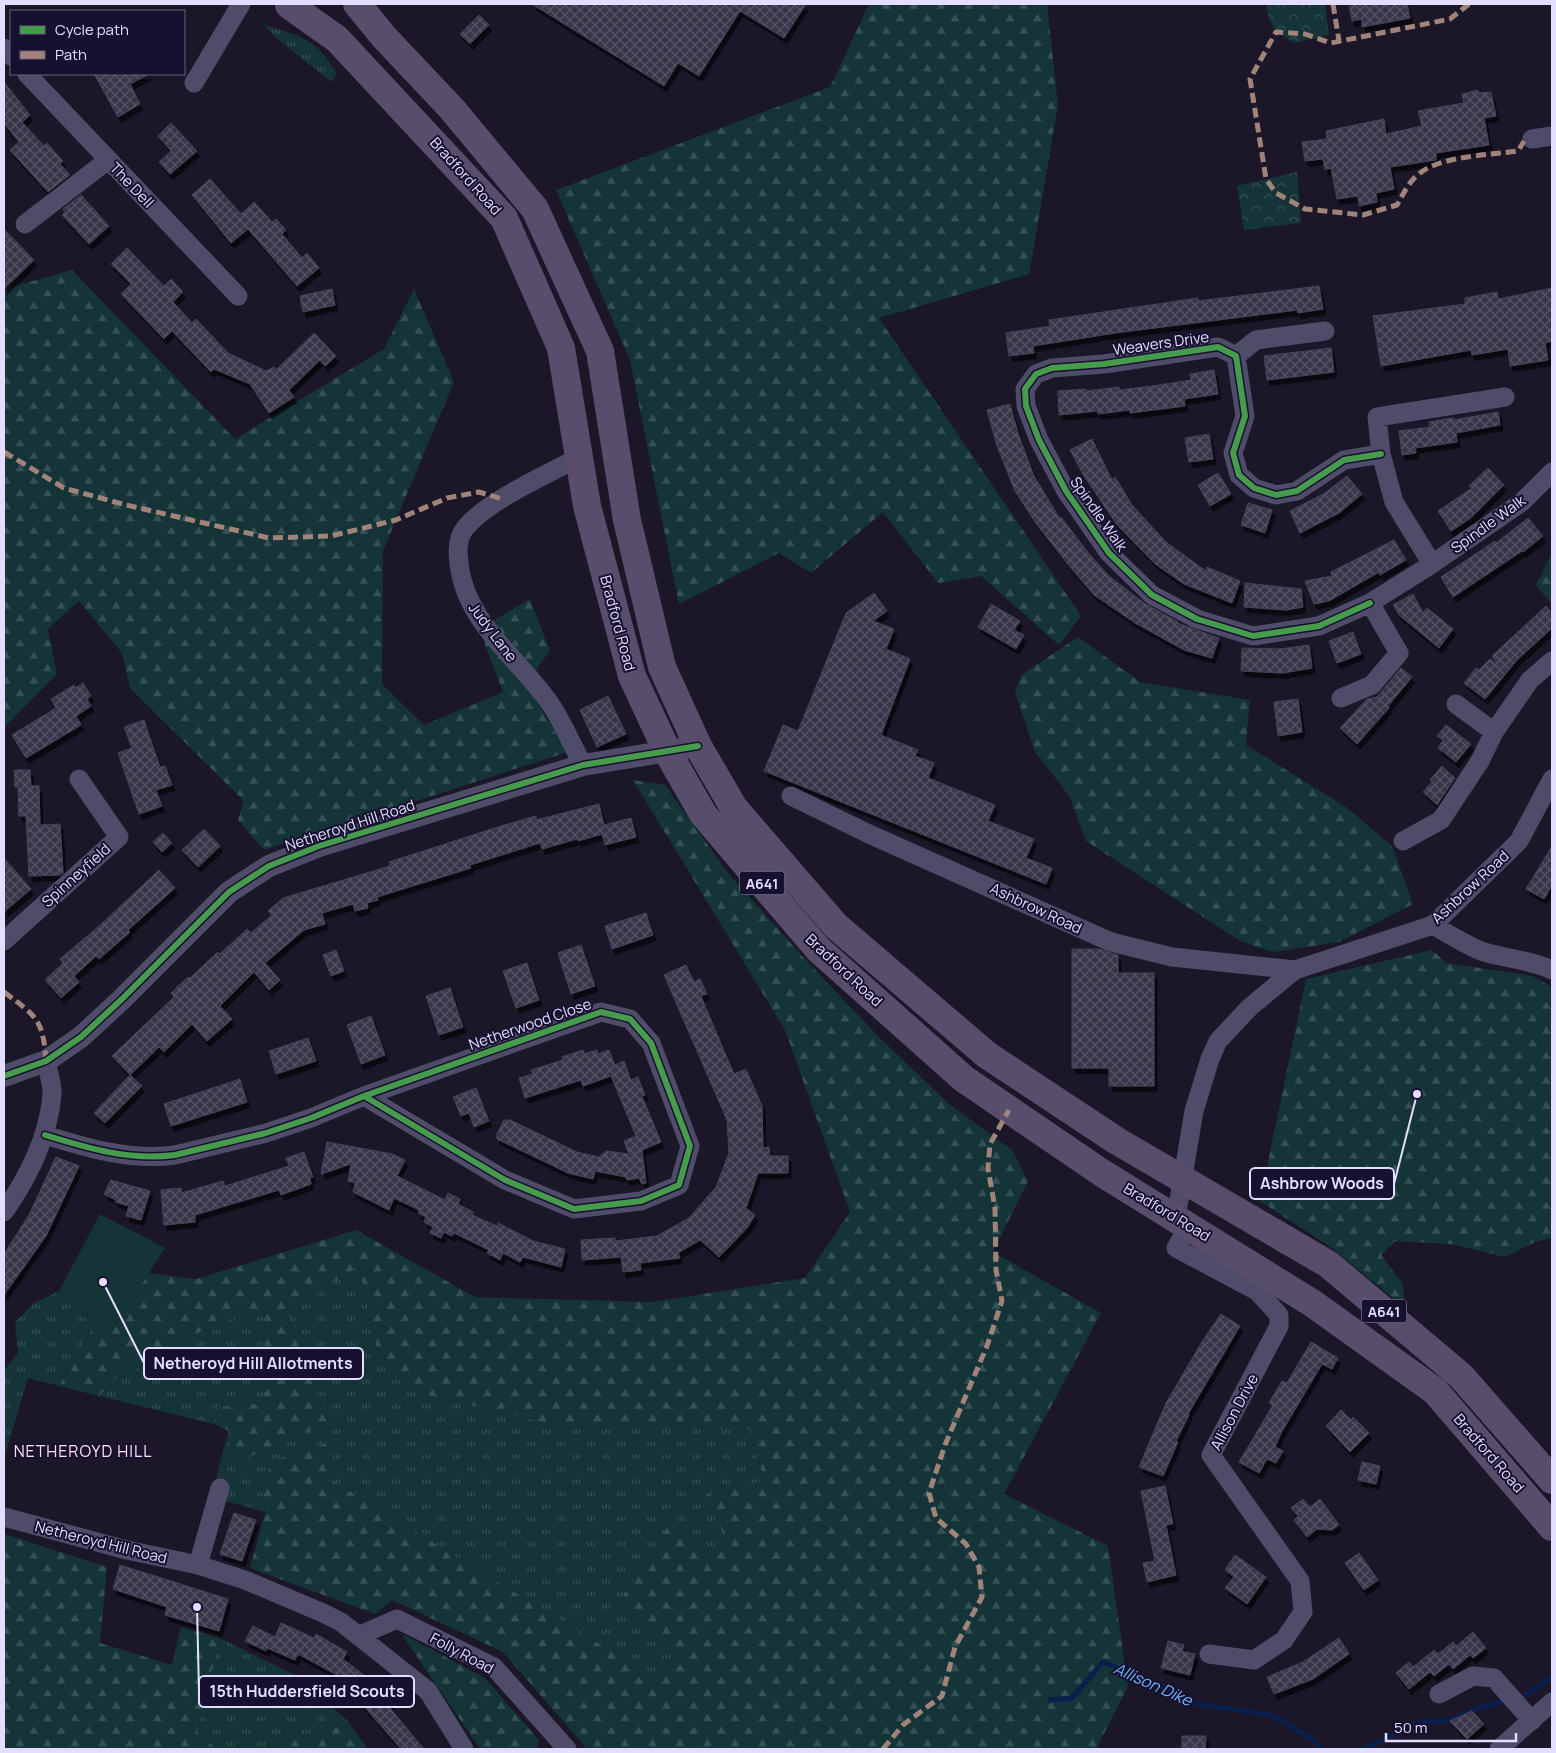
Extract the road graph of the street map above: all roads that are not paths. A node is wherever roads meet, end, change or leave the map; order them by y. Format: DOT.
graph roads {
  1 [pos="241,4"];
  2 [pos="286,4"];
  3 [pos="357,4"];
  4 [pos="28,75"];
  5 [pos="194,83"];
  6 [pos="1552,136"];
  7 [pos="1532,139"];
  8 [pos="108,160"];
  9 [pos="25,224"];
  10 [pos="238,296"];
  11 [pos="1325,331"];
  12 [pos="1236,356"];
  13 [pos="1026,389"];
  14 [pos="1505,397"];
  15 [pos="1381,454"];
  16 [pos="579,456"];
  17 [pos="1552,472"];
  18 [pos="1432,564"];
  19 [pos="1370,603"];
  20 [pos="1552,661"];
  21 [pos="662,667"];
  22 [pos="632,676"];
  23 [pos="1342,698"];
  24 [pos="1456,704"];
  25 [pos="1494,732"];
  26 [pos="698,746"];
  27 [pos="667,751"];
  28 [pos="583,765"];
  29 [pos="79,779"];
  30 [pos="1552,779"];
  31 [pos="791,796"];
  32 [pos="1403,841"];
  33 [pos="1433,924"];
  34 [pos="4,941"];
  35 [pos="1295,970"];
  36 [pos="1552,970"];
  37 [pos="46,1061"];
  38 [pos="4,1076"];
  39 [pos="364,1096"];
  40 [pos="45,1135"];
  41 [pos="1184,1180"];
  42 [pos="4,1212"];
  43 [pos="1182,1222"];
  44 [pos="1312,1303"];
  45 [pos="1279,1315"];
  46 [pos="1552,1480"];
  47 [pos="220,1488"];
  48 [pos="4,1517"];
  49 [pos="1552,1527"];
  50 [pos="198,1565"];
  51 [pos="358,1636"];
  52 [pos="1209,1654"];
  53 [pos="1439,1694"];
  54 [pos="1552,1702"];
  55 [pos="1532,1721"];
  56 [pos="464,1749"];
  57 [pos="567,1749"];
  58 [pos="1499,1749"];
  1 -- 5 [label="street"];
  2 -- 16 [label="main road, Bradford Road / A641"];
  3 -- 21 [label="main road, Bradford Road / A641"];
  4 -- 8 [label="street, The Dell"];
  6 -- 7 [label="street"];
  8 -- 9 [label="street"];
  8 -- 10 [label="street, The Dell"];
  11 -- 12 [label="street"];
  12 -- 13 [label="street, Weavers Drive"];
  12 -- 15 [label="street"];
  13 -- 19 [label="street, Spindle Walk"];
  14 -- 15 [label="street"];
  15 -- 18 [label="street"];
  16 -- 22 [label="main road, Bradford Road / A641"];
  16 -- 28 [label="street, Judy Lane"];
  17 -- 18 [label="street, Spindle Walk"];
  18 -- 19 [label="street, Spindle Walk"];
  19 -- 23 [label="street"];
  20 -- 25 [label="street"];
  21 -- 22 [label="main road"];
  21 -- 26 [label="main road, Bradford Road / A641"];
  22 -- 27 [label="main road, Bradford Road / A641"];
  24 -- 25 [label="street"];
  25 -- 32 [label="street"];
  26 -- 27 [label="street, Netheroyd Hill Road"];
  26 -- 41 [label="main road, Bradford Road / A641"];
  27 -- 28 [label="street, Netheroyd Hill Road"];
  27 -- 43 [label="main road, Bradford Road / A641"];
  28 -- 37 [label="street, Netheroyd Hill Road"];
  29 -- 34 [label="street, Spinneyfield"];
  30 -- 33 [label="street, Ashbrow Road"];
  31 -- 35 [label="street, Ashbrow Road"];
  33 -- 35 [label="street, Ashbrow Road"];
  33 -- 36 [label="street"];
  35 -- 41 [label="street, Ashbrow Road"];
  37 -- 38 [label="street, Netheroyd Hill Road"];
  37 -- 40 [label="street"];
  39 -- 39 [label="street, Netherwood Close"];
  39 -- 40 [label="street, Netherwood Close"];
  40 -- 42 [label="street"];
  41 -- 43 [label="street, Ashbrow Road"];
  41 -- 46 [label="main road, A641"];
  43 -- 44 [label="main road, Bradford Road / A641"];
  43 -- 45 [label="street"];
  44 -- 45 [label="street"];
  44 -- 49 [label="main road, Bradford Road / A641"];
  45 -- 52 [label="street, Allison Drive"];
  47 -- 50 [label="street"];
  48 -- 50 [label="street, Netheroyd Hill Road"];
  50 -- 51 [label="street, Netheroyd Hill Road"];
  51 -- 56 [label="street, Netheroyd Hill Road"];
  51 -- 57 [label="street, Folly Road"];
  53 -- 55 [label="street"];
  54 -- 55 [label="street"];
  55 -- 58 [label="street"];
}
